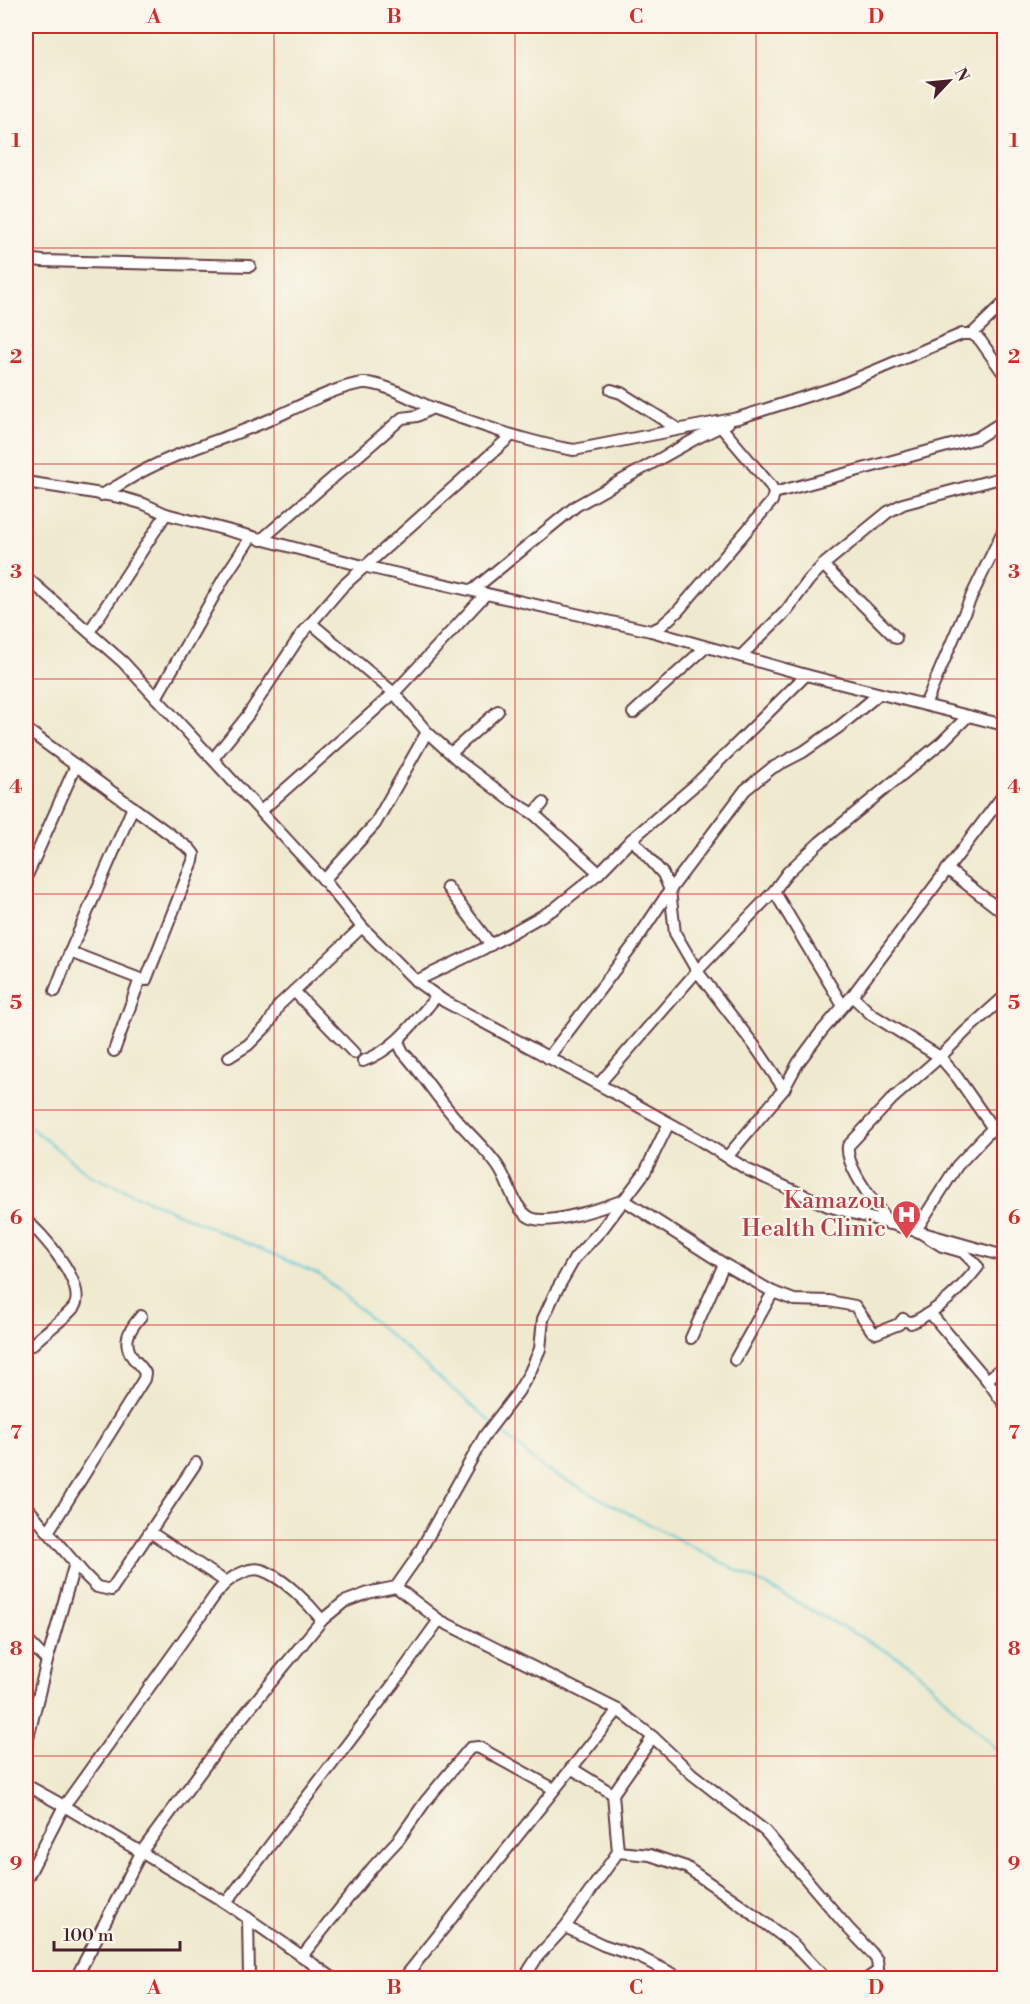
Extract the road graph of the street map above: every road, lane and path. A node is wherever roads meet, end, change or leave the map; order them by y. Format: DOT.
graph roads {
  1 [pos="26,259"];
  2 [pos="250,266"];
  3 [pos="1005,303"];
  4 [pos="972,334"];
  5 [pos="1005,374"];
  6 [pos="610,390"];
  7 [pos="432,408"];
  8 [pos="738,418"];
  9 [pos="1005,421"];
  10 [pos="721,427"];
  11 [pos="678,429"];
  12 [pos="511,436"];
  13 [pos="1005,477"];
  14 [pos="26,482"];
  15 [pos="774,493"];
  16 [pos="101,495"];
  17 [pos="166,514"];
  18 [pos="1005,529"];
  19 [pos="256,538"];
  20 [pos="824,565"];
  21 [pos="363,566"];
  22 [pos="26,577"];
  23 [pos="473,590"];
  24 [pos="486,594"];
  25 [pos="311,623"];
  26 [pos="651,631"];
  27 [pos="89,632"];
  28 [pos="896,638"];
  29 [pos="706,647"];
  30 [pos="742,655"];
  31 [pos="806,675"];
  32 [pos="394,693"];
  33 [pos="879,694"];
  34 [pos="156,698"];
  35 [pos="925,705"];
  36 [pos="498,711"];
  37 [pos="633,713"];
  38 [pos="968,716"];
  39 [pos="1004,723"];
  40 [pos="26,729"];
  41 [pos="428,732"];
  42 [pos="450,753"];
  43 [pos="213,759"];
  44 [pos="76,765"];
  45 [pos="1004,797"];
  46 [pos="543,803"];
  47 [pos="133,807"];
  48 [pos="261,811"];
  49 [pos="534,814"];
  50 [pos="632,839"];
  51 [pos="947,869"];
  52 [pos="599,873"];
  53 [pos="26,878"];
  54 [pos="324,880"];
  55 [pos="447,887"];
  56 [pos="670,890"];
  57 [pos="774,891"];
  58 [pos="1005,913"];
  59 [pos="362,927"];
  60 [pos="491,945"];
  61 [pos="69,952"];
  62 [pos="697,971"];
  63 [pos="146,980"];
  64 [pos="416,981"];
  65 [pos="55,991"];
  66 [pos="294,991"];
  67 [pos="436,996"];
  68 [pos="852,996"];
  69 [pos="1005,997"];
  70 [pos="843,1006"];
  71 [pos="401,1037"];
  72 [pos="114,1051"];
  73 [pos="229,1056"];
  74 [pos="940,1057"];
  75 [pos="548,1058"];
  76 [pos="599,1084"];
  77 [pos="784,1089"];
  78 [pos="1005,1116"];
  79 [pos="669,1123"];
  80 [pos="992,1127"];
  81 [pos="727,1157"];
  82 [pos="624,1200"];
  83 [pos="26,1221"];
  84 [pos="889,1224"];
  85 [pos="916,1230"];
  86 [pos="1003,1252"];
  87 [pos="724,1264"];
  88 [pos="773,1292"];
  89 [pos="931,1314"];
  90 [pos="141,1316"];
  91 [pos="691,1338"];
  92 [pos="32,1345"];
  93 [pos="735,1360"];
  94 [pos="1005,1366"];
  95 [pos="987,1380"];
  96 [pos="1005,1404"];
  97 [pos="196,1463"];
  98 [pos="26,1506"];
  99 [pos="48,1532"];
  100 [pos="150,1532"];
  101 [pos="75,1563"];
  102 [pos="226,1582"];
  103 [pos="396,1587"];
  104 [pos="322,1620"];
  105 [pos="439,1620"];
  106 [pos="26,1639"];
  107 [pos="47,1661"];
  108 [pos="618,1710"];
  109 [pos="653,1737"];
  110 [pos="26,1746"];
  111 [pos="571,1768"];
  112 [pos="26,1785"];
  113 [pos="554,1790"];
  114 [pos="613,1794"];
  115 [pos="64,1806"];
  116 [pos="142,1851"];
  117 [pos="618,1852"];
  118 [pos="26,1880"];
  119 [pos="226,1903"];
  120 [pos="248,1918"];
  121 [pos="565,1927"];
  122 [pos="303,1955"];
  123 [pos="879,1975"];
  124 [pos="78,1976"];
  125 [pos="91,1978"];
  126 [pos="249,1978"];
  127 [pos="333,1978"];
  128 [pos="404,1978"];
  129 [pos="524,1978"];
  130 [pos="681,1978"];
  131 [pos="825,1978"];
  132 [pos="868,1978"];
  1 -- 2 [label="street"];
  3 -- 4 [label="street"];
  4 -- 5 [label="street"];
  4 -- 8 [label="street"];
  6 -- 11 [label="street"];
  7 -- 12 [label="street"];
  7 -- 16 [label="street"];
  7 -- 19 [label="street"];
  8 -- 10 [label="street"];
  8 -- 11 [label="street"];
  9 -- 15 [label="street"];
  10 -- 15 [label="street"];
  10 -- 23 [label="street"];
  11 -- 12 [label="street"];
  12 -- 21 [label="street"];
  13 -- 20 [label="street"];
  14 -- 16 [label="street"];
  15 -- 26 [label="street"];
  16 -- 17 [label="street"];
  17 -- 19 [label="street"];
  17 -- 27 [label="street"];
  18 -- 35 [label="street"];
  19 -- 21 [label="street"];
  19 -- 34 [label="street"];
  20 -- 28 [label="street"];
  20 -- 30 [label="street"];
  21 -- 23 [label="street"];
  21 -- 25 [label="street"];
  22 -- 27 [label="street"];
  23 -- 24 [label="street"];
  24 -- 26 [label="street"];
  24 -- 32 [label="street"];
  25 -- 32 [label="street"];
  25 -- 43 [label="street"];
  26 -- 29 [label="street"];
  27 -- 34 [label="street"];
  29 -- 30 [label="street"];
  29 -- 37 [label="street"];
  30 -- 31 [label="street"];
  31 -- 33 [label="street"];
  31 -- 50 [label="street"];
  32 -- 41 [label="street"];
  32 -- 48 [label="street"];
  33 -- 35 [label="street"];
  33 -- 56 [label="street"];
  34 -- 43 [label="street"];
  35 -- 38 [label="street"];
  36 -- 42 [label="street"];
  38 -- 39 [label="street"];
  38 -- 57 [label="street"];
  40 -- 44 [label="street"];
  41 -- 42 [label="street"];
  41 -- 54 [label="street"];
  42 -- 49 [label="street"];
  43 -- 48 [label="street"];
  44 -- 47 [label="street"];
  44 -- 53 [label="street"];
  45 -- 51 [label="street"];
  46 -- 49 [label="street"];
  47 -- 61 [label="street"];
  47 -- 63 [label="street"];
  48 -- 54 [label="street"];
  49 -- 52 [label="street"];
  50 -- 52 [label="street"];
  50 -- 56 [label="street"];
  51 -- 58 [label="street"];
  51 -- 68 [label="street"];
  52 -- 60 [label="street"];
  54 -- 59 [label="street"];
  55 -- 60 [label="street"];
  56 -- 62 [label="street"];
  56 -- 75 [label="street"];
  57 -- 62 [label="street"];
  57 -- 70 [label="street"];
  59 -- 64 [label="street"];
  59 -- 66 [label="street"];
  60 -- 64 [label="street"];
  61 -- 65 [label="street"];
  61 -- 72 [label="street"];
  62 -- 76 [label="street"];
  62 -- 77 [label="street"];
  64 -- 67 [label="street"];
  66 -- 71 [label="street"];
  66 -- 73 [label="street"];
  67 -- 71 [label="street"];
  67 -- 75 [label="street"];
  68 -- 70 [label="street"];
  68 -- 74 [label="street"];
  69 -- 74 [label="street"];
  70 -- 77 [label="street"];
  71 -- 82 [label="street"];
  74 -- 80 [label="street"];
  74 -- 84 [label="street"];
  75 -- 76 [label="street"];
  76 -- 79 [label="street"];
  77 -- 81 [label="street"];
  78 -- 80 [label="street"];
  79 -- 81 [label="street"];
  79 -- 82 [label="street"];
  80 -- 85 [label="street"];
  81 -- 84 [label="street"];
  82 -- 87 [label="street"];
  82 -- 103 [label="street"];
  83 -- 92 [label="street"];
  84 -- 85 [label="street"];
  85 -- 86 [label="street"];
  85 -- 89 [label="street"];
  87 -- 88 [label="street"];
  87 -- 91 [label="street"];
  88 -- 89 [label="street"];
  88 -- 93 [label="street"];
  89 -- 95 [label="street"];
  90 -- 99 [label="street"];
  94 -- 95 [label="street"];
  95 -- 96 [label="street"];
  97 -- 100 [label="street"];
  98 -- 99 [label="street"];
  99 -- 101 [label="street"];
  100 -- 101 [label="street"];
  100 -- 102 [label="street"];
  101 -- 107 [label="street"];
  102 -- 104 [label="street"];
  102 -- 115 [label="street"];
  103 -- 104 [label="street"];
  103 -- 105 [label="street"];
  104 -- 116 [label="street"];
  105 -- 108 [label="street"];
  105 -- 119 [label="street"];
  106 -- 107 [label="street"];
  107 -- 110 [label="street"];
  108 -- 109 [label="street"];
  108 -- 111 [label="street"];
  109 -- 114 [label="street"];
  109 -- 123 [label="street"];
  111 -- 113 [label="street"];
  111 -- 114 [label="street"];
  112 -- 115 [label="street"];
  113 -- 122 [label="street"];
  113 -- 128 [label="street"];
  114 -- 117 [label="street"];
  115 -- 116 [label="street"];
  115 -- 118 [label="street"];
  116 -- 119 [label="street"];
  116 -- 124 [label="street"];
  117 -- 121 [label="street"];
  117 -- 131 [label="street"];
  119 -- 120 [label="street"];
  120 -- 122 [label="street"];
  120 -- 126 [label="street"];
  121 -- 129 [label="street"];
  121 -- 130 [label="street"];
  122 -- 127 [label="street"];
  123 -- 132 [label="street"];
  124 -- 125 [label="street"];
}
